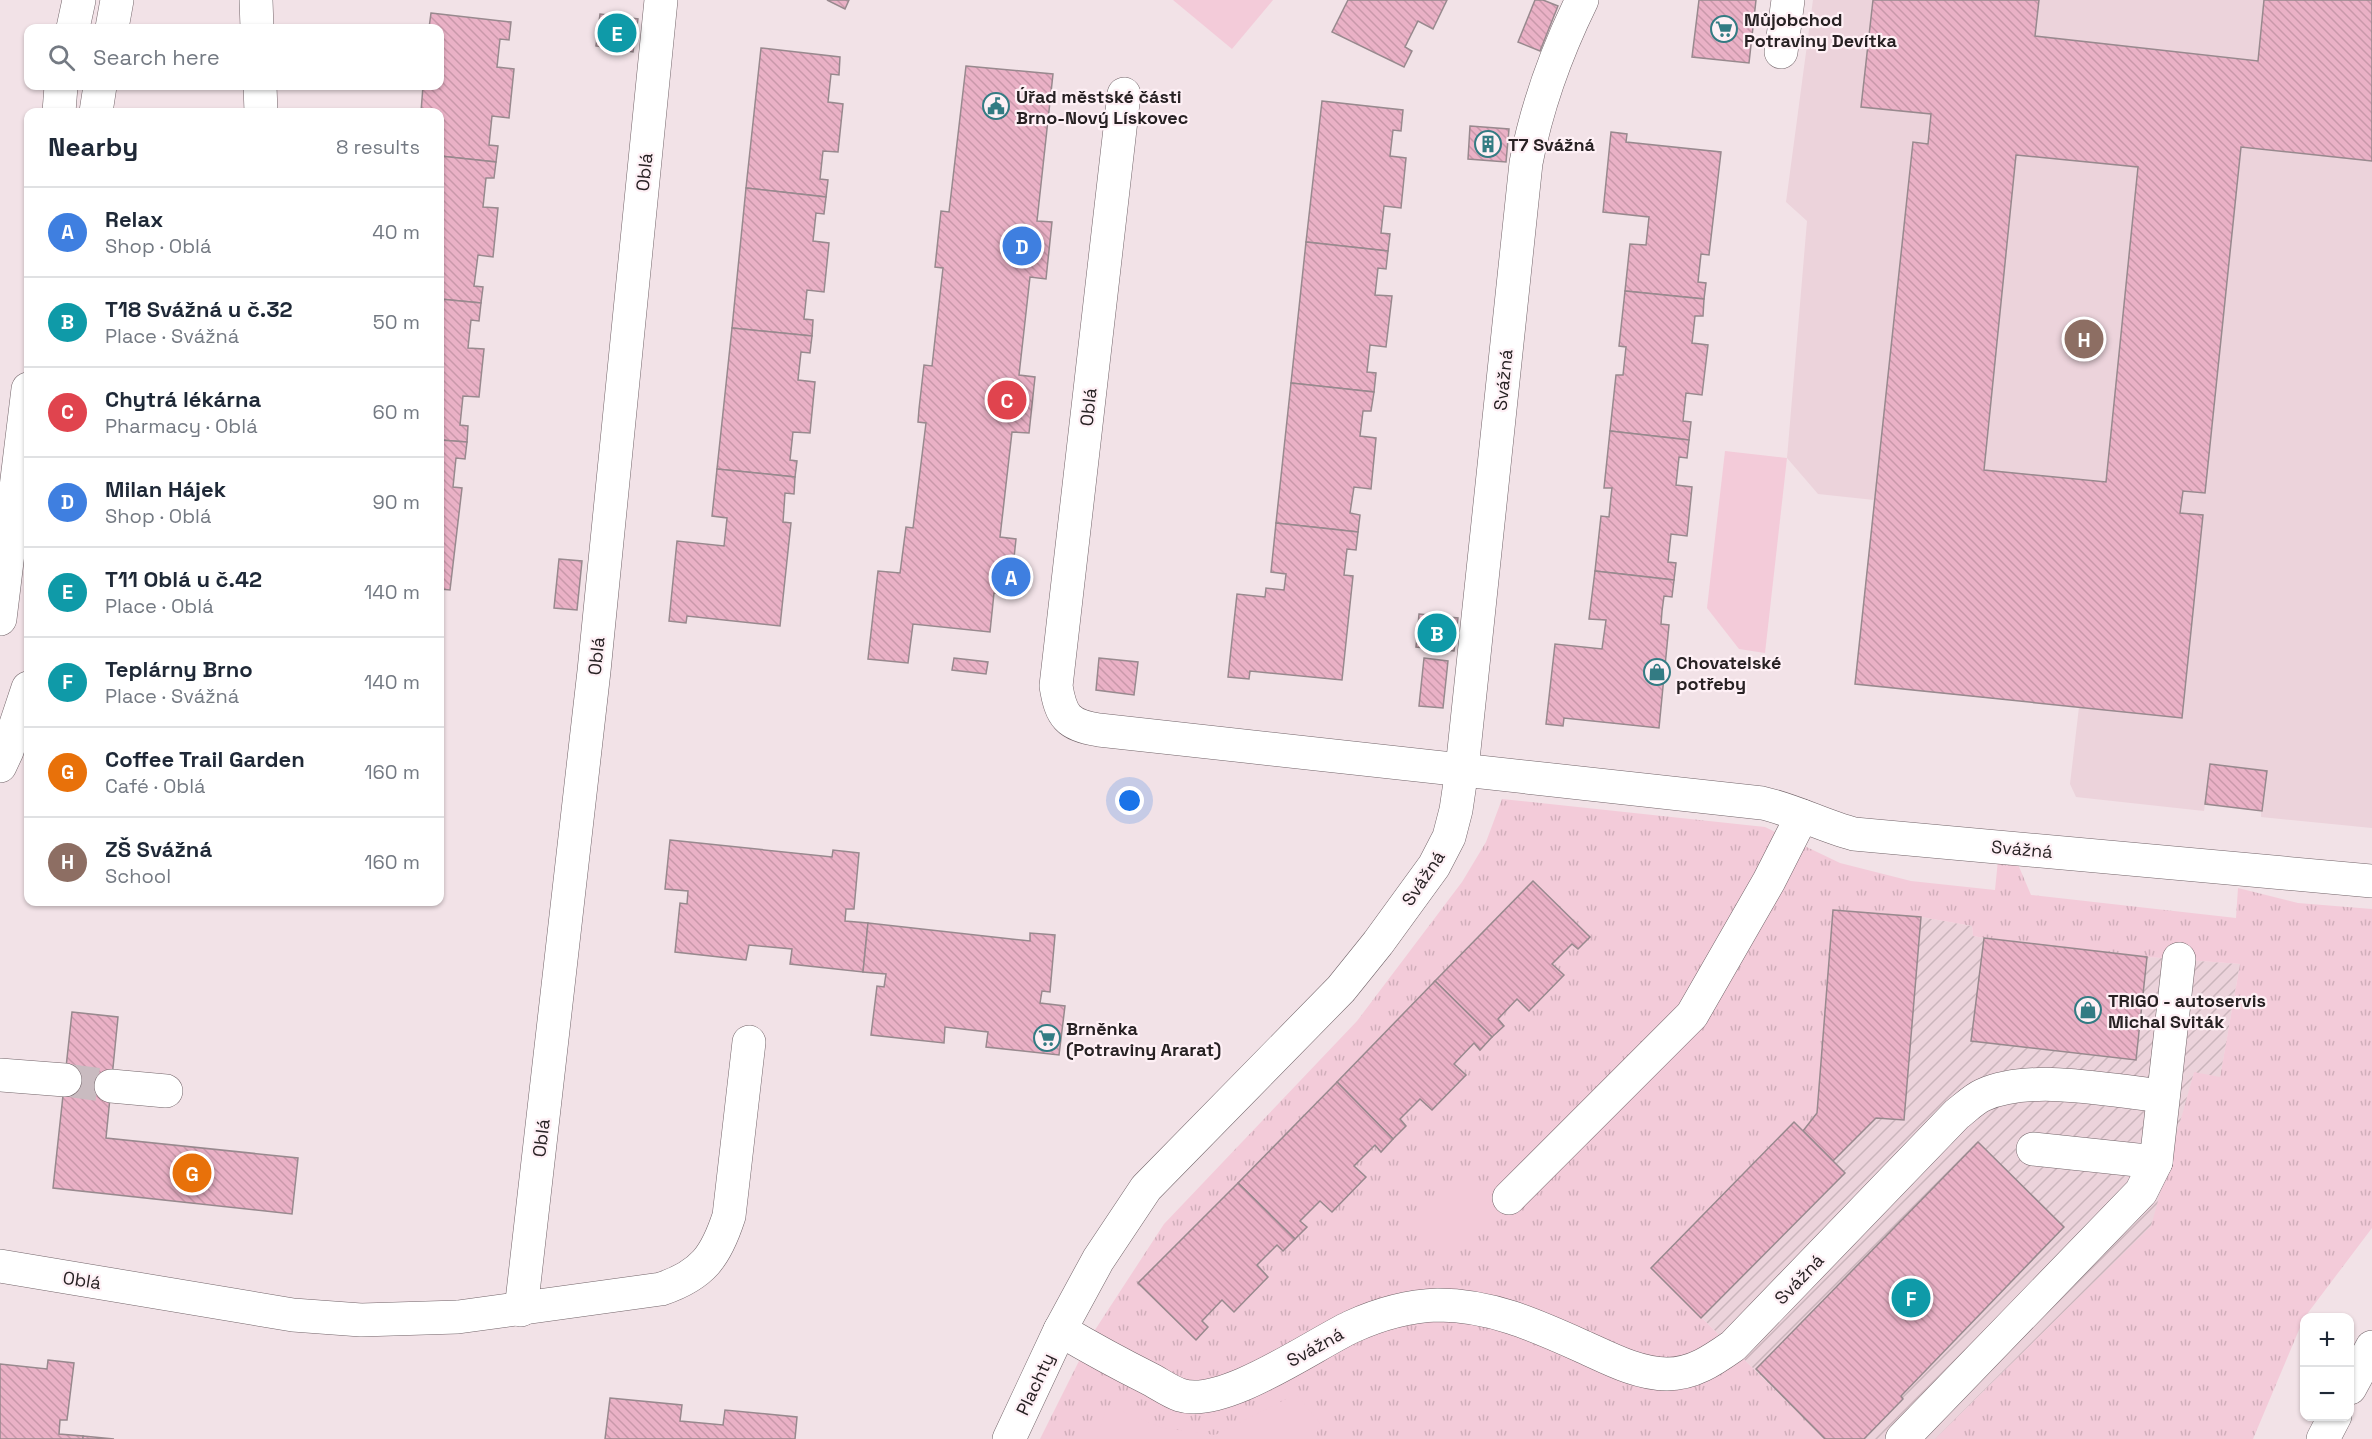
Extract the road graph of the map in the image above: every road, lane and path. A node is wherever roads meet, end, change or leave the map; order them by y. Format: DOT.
graph roads {
  1 [pos="78,0"];
  2 [pos="117,0"];
  3 [pos="256,0"];
  4 [pos="661,0"];
  5 [pos="1582,0"];
  6 [pos="1788,0"];
  7 [pos="74,24"];
  8 [pos="112,24"];
  9 [pos="257,24"];
  10 [pos="1781,52"];
  11 [pos="61,90"];
  12 [pos="99,90"];
  13 [pos="260,90"];
  14 [pos="1124,94"];
  15 [pos="59,108"];
  16 [pos="97,108"];
  17 [pos="261,108"];
  18 [pos="24,422"];
  19 [pos="0,619"];
  20 [pos="24,700"];
  21 [pos="1066,718"];
  22 [pos="0,766"];
  23 [pos="1462,769"];
  24 [pos="1802,816"];
  25 [pos="2372,881"];
  26 [pos="2179,959"];
  27 [pos="749,1042"];
  28 [pos="0,1075"];
  29 [pos="65,1080"];
  30 [pos="111,1086"];
  31 [pos="166,1091"];
  32 [pos="2163,1096"];
  33 [pos="2033,1149"];
  34 [pos="2156,1162"];
  35 [pos="1509,1198"];
  36 [pos="0,1266"];
  37 [pos="521,1310"];
  38 [pos="1060,1330"];
  39 [pos="2372,1347"];
  40 [pos="2354,1379"];
  41 [pos="2332,1421"];
  42 [pos="1009,1439"];
  43 [pos="1902,1439"];
  44 [pos="2323,1439"];
  1 -- 7 [label="street"];
  2 -- 8 [label="street"];
  3 -- 9 [label="street"];
  4 -- 37 [label="street, Oblá"];
  5 -- 23 [label="street, Svážná"];
  6 -- 10 [label="street"];
  11 -- 15 [label="street"];
  12 -- 16 [label="street"];
  13 -- 17 [label="street"];
  14 -- 21 [label="street, Oblá"];
  18 -- 19 [label="street"];
  20 -- 22 [label="street"];
  21 -- 23 [label="street, Svážná"];
  23 -- 24 [label="street, Svážná"];
  23 -- 38 [label="street, Svážná"];
  24 -- 25 [label="street, Svážná"];
  24 -- 35 [label="street"];
  26 -- 32 [label="street"];
  27 -- 37 [label="street, Oblá"];
  28 -- 29 [label="street"];
  30 -- 31 [label="street"];
  32 -- 34 [label="street"];
  32 -- 38 [label="street, Svážná"];
  33 -- 34 [label="street"];
  34 -- 43 [label="street"];
  36 -- 37 [label="street, Oblá"];
  38 -- 42 [label="street, Plachty"];
  39 -- 40 [label="street"];
  41 -- 44 [label="street"];
}
